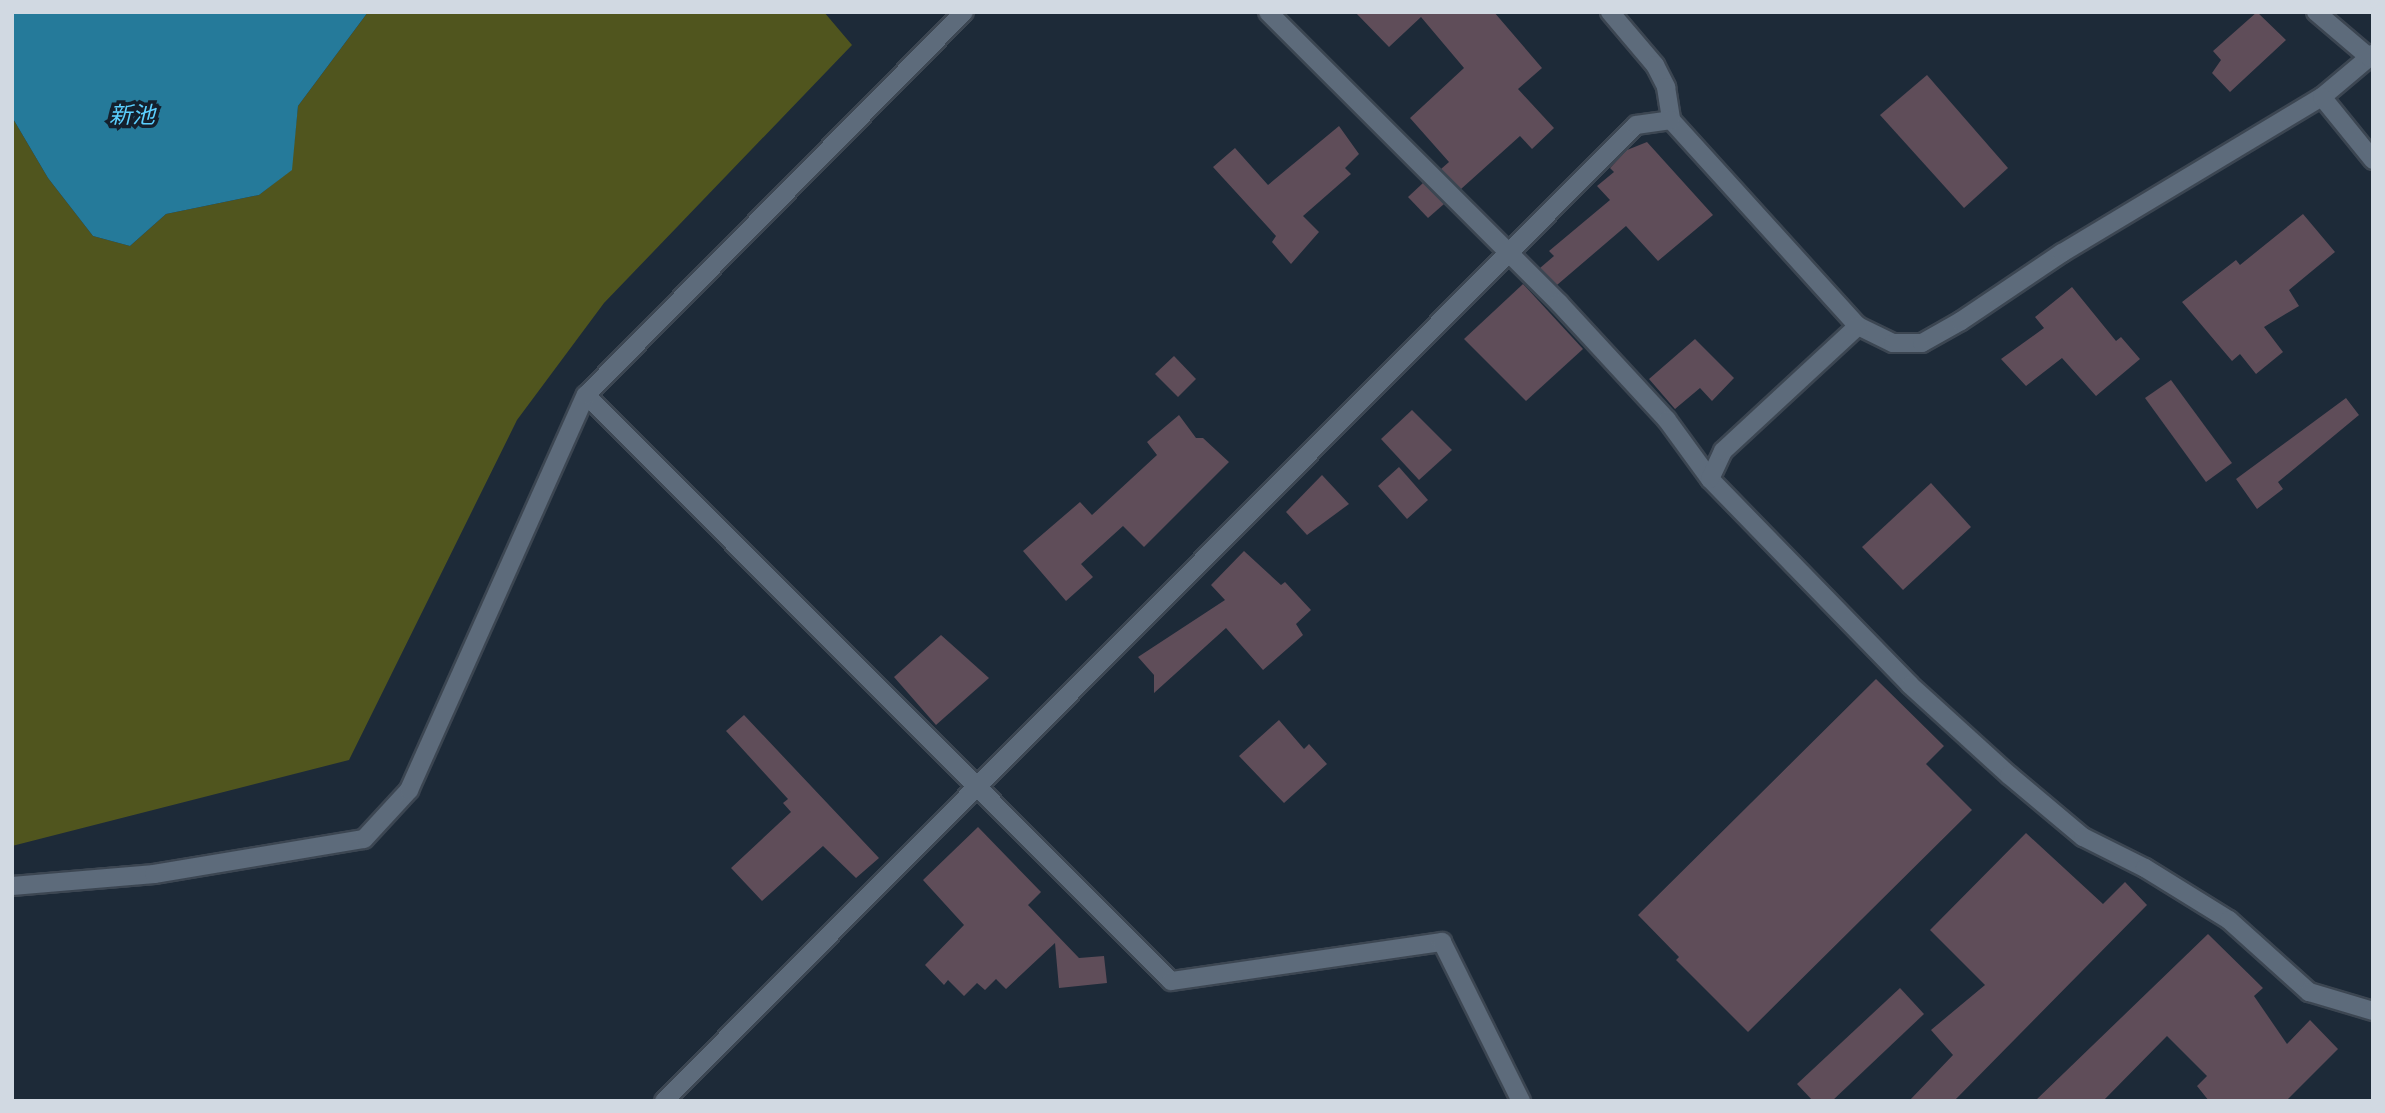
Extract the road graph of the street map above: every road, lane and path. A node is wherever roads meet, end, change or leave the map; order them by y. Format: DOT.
graph roads {
  1 [pos="964,12"];
  2 [pos="1268,12"];
  3 [pos="1610,12"];
  4 [pos="2316,12"];
  5 [pos="2372,56"];
  6 [pos="2322,97"];
  7 [pos="1671,120"];
  8 [pos="2373,160"];
  9 [pos="1508,253"];
  10 [pos="1858,326"];
  11 [pos="586,395"];
  12 [pos="1710,479"];
  13 [pos="979,788"];
  14 [pos="12,886"];
  15 [pos="2373,1011"];
  16 [pos="664,1101"];
  17 [pos="1521,1101"];
  1 -- 11 [label="street"];
  2 -- 9 [label="street"];
  3 -- 7 [label="street"];
  4 -- 5 [label="street"];
  5 -- 6 [label="street"];
  6 -- 8 [label="street"];
  6 -- 10 [label="street"];
  7 -- 9 [label="street"];
  7 -- 10 [label="street"];
  9 -- 12 [label="street"];
  9 -- 13 [label="street"];
  10 -- 12 [label="street"];
  11 -- 13 [label="street"];
  11 -- 14 [label="street"];
  12 -- 15 [label="street"];
  13 -- 16 [label="street"];
  13 -- 17 [label="street"];
}
